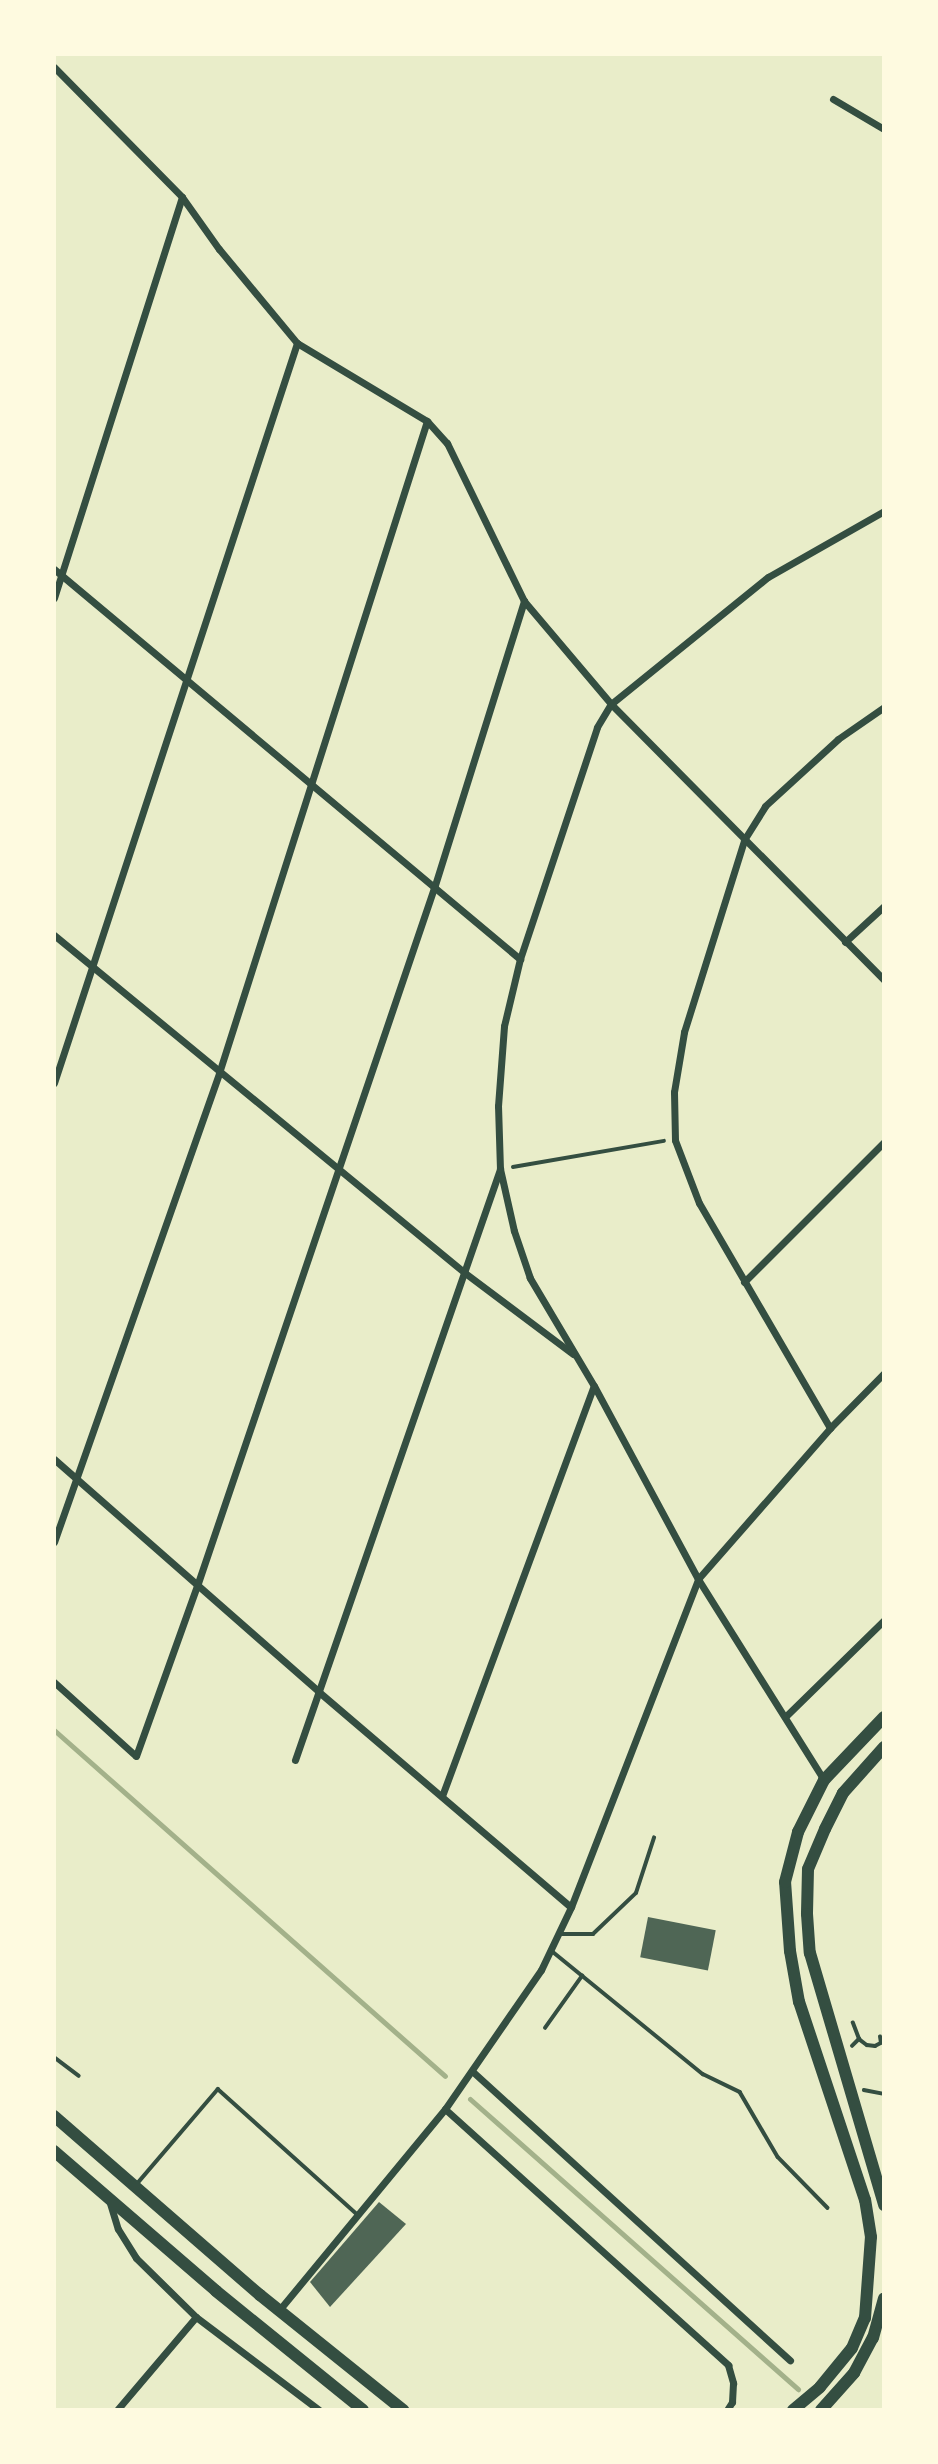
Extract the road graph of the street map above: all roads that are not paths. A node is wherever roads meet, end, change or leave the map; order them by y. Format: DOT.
graph roads {
  1 [pos="54,68"];
  2 [pos="833,99"];
  3 [pos="884,129"];
  4 [pos="182,197"];
  5 [pos="297,343"];
  6 [pos="427,421"];
  7 [pos="884,511"];
  8 [pos="54,569"];
  9 [pos="62,575"];
  10 [pos="54,598"];
  11 [pos="524,600"];
  12 [pos="186,679"];
  13 [pos="611,704"];
  14 [pos="884,707"];
  15 [pos="311,784"];
  16 [pos="744,840"];
  17 [pos="435,886"];
  18 [pos="884,906"];
  19 [pos="54,935"];
  20 [pos="845,942"];
  21 [pos="520,959"];
  22 [pos="93,967"];
  23 [pos="884,980"];
  24 [pos="219,1073"];
  25 [pos="54,1083"];
  26 [pos="884,1142"];
  27 [pos="338,1167"];
  28 [pos="500,1169"];
  29 [pos="465,1273"];
  30 [pos="744,1282"];
  31 [pos="576,1357"];
  32 [pos="884,1373"];
  33 [pos="594,1386"];
  34 [pos="830,1428"];
  35 [pos="54,1459"];
  36 [pos="78,1479"];
  37 [pos="54,1542"];
  38 [pos="698,1579"];
  39 [pos="198,1583"];
  40 [pos="884,1620"];
  41 [pos="54,1682"];
  42 [pos="319,1692"];
  43 [pos="786,1716"];
  44 [pos="884,1717"];
  45 [pos="884,1747"];
  46 [pos="295,1760"];
  47 [pos="824,1780"];
  48 [pos="442,1796"];
  49 [pos="654,1838"];
  50 [pos="571,1907"];
  51 [pos="558,1934"];
  52 [pos="551,1950"];
  53 [pos="582,1976"];
  54 [pos="545,2028"];
  55 [pos="54,2057"];
  56 [pos="472,2071"];
  57 [pos="79,2076"];
  58 [pos="445,2109"];
  59 [pos="54,2116"];
  60 [pos="54,2151"];
  61 [pos="135,2187"];
  62 [pos="107,2196"];
  63 [pos="884,2205"];
  64 [pos="828,2208"];
  65 [pos="358,2215"];
  66 [pos="884,2298"];
  67 [pos="280,2309"];
  68 [pos="196,2317"];
  69 [pos="790,2360"];
  70 [pos="117,2410"];
  71 [pos="319,2410"];
  72 [pos="363,2410"];
  73 [pos="403,2410"];
  74 [pos="727,2410"];
  75 [pos="793,2410"];
  76 [pos="821,2410"];
  1 -- 4 [label="street"];
  2 -- 3 [label="street"];
  4 -- 5 [label="street"];
  4 -- 9 [label="street"];
  5 -- 6 [label="street"];
  5 -- 12 [label="street"];
  6 -- 11 [label="street"];
  6 -- 15 [label="street"];
  7 -- 13 [label="street"];
  8 -- 9 [label="street"];
  9 -- 10 [label="street"];
  9 -- 12 [label="street"];
  11 -- 13 [label="street"];
  11 -- 17 [label="street"];
  12 -- 15 [label="street"];
  12 -- 22 [label="street"];
  13 -- 16 [label="street"];
  13 -- 21 [label="street"];
  14 -- 16 [label="street"];
  15 -- 17 [label="street"];
  15 -- 24 [label="street"];
  16 -- 20 [label="street"];
  16 -- 30 [label="street"];
  17 -- 21 [label="street"];
  17 -- 27 [label="street"];
  18 -- 20 [label="street"];
  19 -- 22 [label="street"];
  20 -- 23 [label="street"];
  21 -- 28 [label="street"];
  22 -- 24 [label="street"];
  22 -- 25 [label="street"];
  24 -- 27 [label="street"];
  24 -- 36 [label="street"];
  26 -- 30 [label="street"];
  27 -- 29 [label="street"];
  27 -- 39 [label="street"];
  28 -- 29 [label="street"];
  28 -- 31 [label="street"];
  29 -- 31 [label="street"];
  29 -- 42 [label="street"];
  30 -- 34 [label="street"];
  31 -- 33 [label="street"];
  32 -- 34 [label="street"];
  33 -- 38 [label="street"];
  33 -- 48 [label="street"];
  34 -- 38 [label="street"];
  35 -- 36 [label="street"];
  36 -- 37 [label="street"];
  36 -- 39 [label="street"];
  38 -- 43 [label="street"];
  38 -- 50 [label="street"];
  39 -- 41 [label="street"];
  39 -- 42 [label="street"];
  40 -- 43 [label="street"];
  42 -- 46 [label="street"];
  42 -- 48 [label="street"];
  43 -- 47 [label="street"];
  44 -- 47 [label="main road"];
  45 -- 63 [label="main road"];
  47 -- 75 [label="main road"];
  48 -- 50 [label="street"];
  49 -- 51 [label="lane"];
  50 -- 51 [label="street"];
  51 -- 52 [label="street"];
  52 -- 53 [label="lane"];
  52 -- 56 [label="street"];
  53 -- 54 [label="lane"];
  53 -- 64 [label="lane"];
  55 -- 57 [label="lane"];
  56 -- 58 [label="street"];
  56 -- 69 [label="street"];
  58 -- 65 [label="street"];
  58 -- 74 [label="street"];
  59 -- 61 [label="main road"];
  60 -- 62 [label="main road"];
  61 -- 65 [label="lane"];
  61 -- 67 [label="main road"];
  62 -- 68 [label="street"];
  62 -- 72 [label="main road"];
  65 -- 67 [label="street"];
  66 -- 76 [label="main road"];
  67 -- 73 [label="main road"];
  68 -- 70 [label="street"];
  68 -- 71 [label="street"];
}
